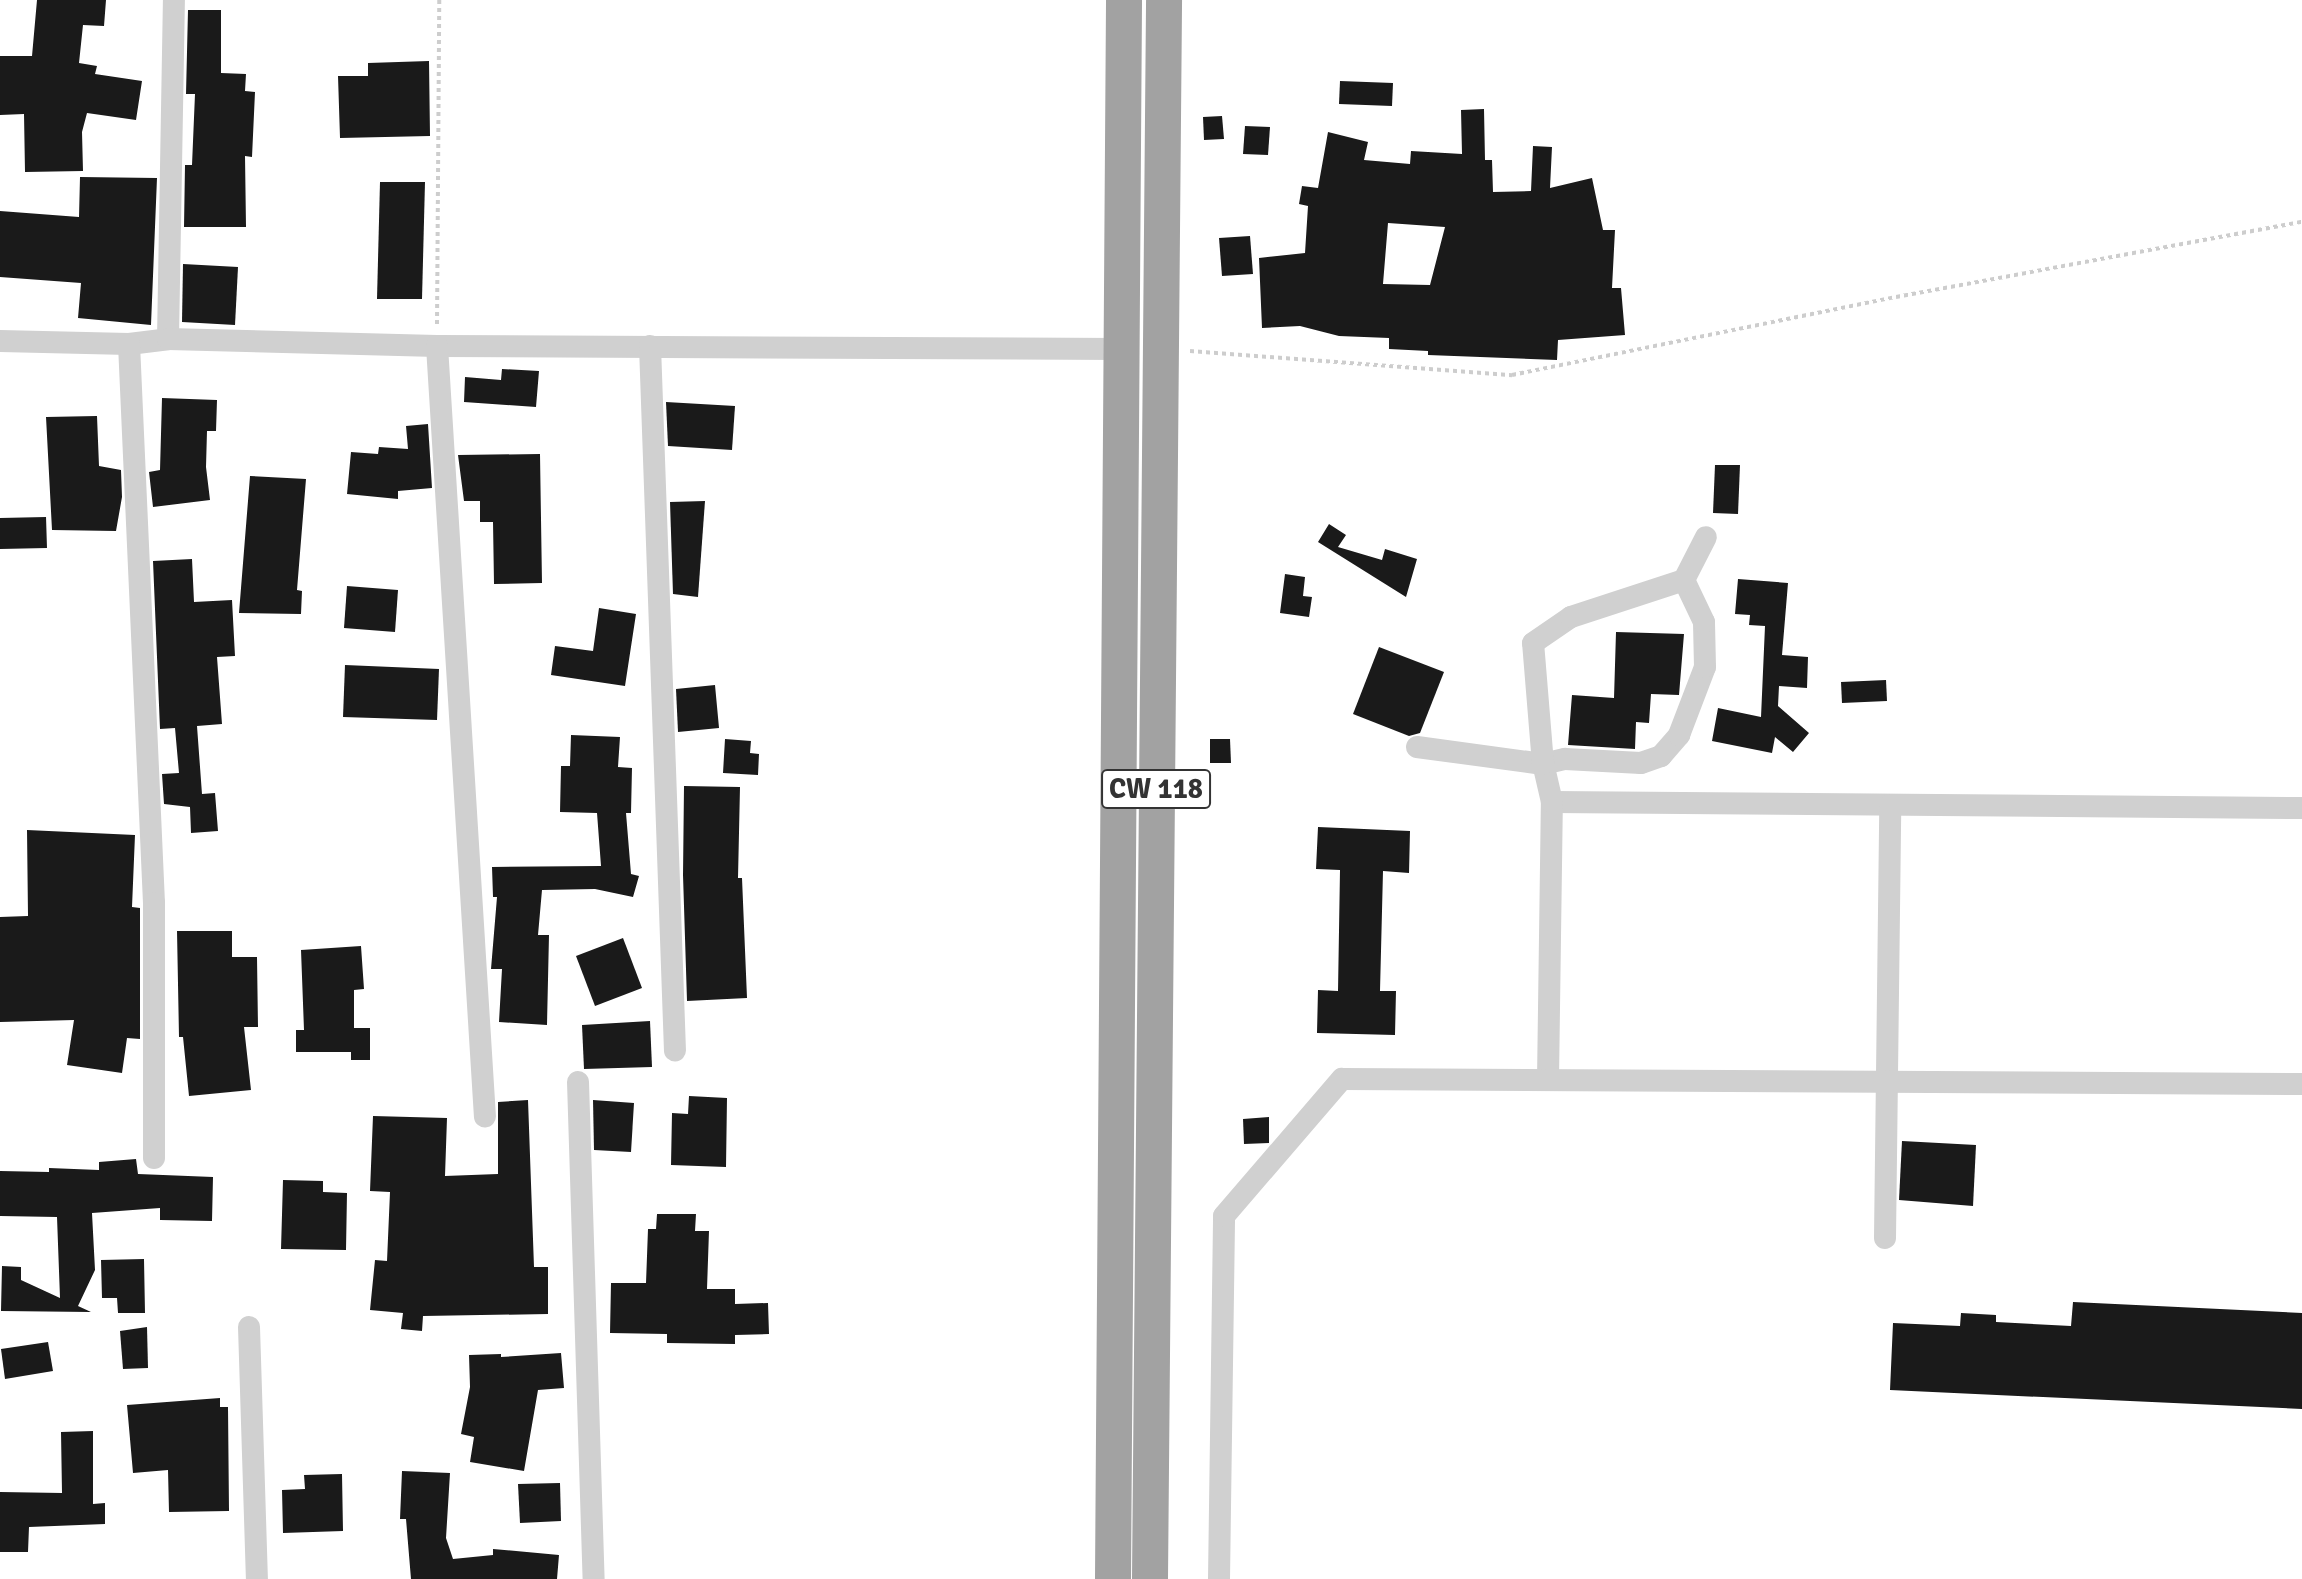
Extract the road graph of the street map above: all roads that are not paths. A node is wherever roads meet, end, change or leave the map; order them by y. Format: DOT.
graph roads {
  1 [pos="174,0"];
  2 [pos="1124,0"];
  3 [pos="1164,0"];
  4 [pos="168,339"];
  5 [pos="0,341"];
  6 [pos="129,344"];
  7 [pos="437,346"];
  8 [pos="650,346"];
  9 [pos="1121,349"];
  10 [pos="1706,537"];
  11 [pos="1684,580"];
  12 [pos="1417,747"];
  13 [pos="1543,764"];
  14 [pos="1552,802"];
  15 [pos="1890,805"];
  16 [pos="2302,808"];
  17 [pos="675,1051"];
  18 [pos="1548,1080"];
  19 [pos="578,1082"];
  20 [pos="1888,1082"];
  21 [pos="2302,1084"];
  22 [pos="485,1117"];
  23 [pos="154,1158"];
  24 [pos="1885,1238"];
  25 [pos="249,1327"];
  26 [pos="257,1579"];
  27 [pos="594,1579"];
  28 [pos="1113,1579"];
  29 [pos="1150,1579"];
  30 [pos="1219,1579"];
  1 -- 4 [label="street"];
  2 -- 9 [label="highway, CW 118"];
  3 -- 29 [label="highway, CW 118"];
  4 -- 6 [label="street"];
  4 -- 7 [label="street"];
  5 -- 6 [label="street"];
  6 -- 23 [label="street"];
  7 -- 8 [label="street"];
  7 -- 22 [label="street"];
  8 -- 9 [label="street"];
  8 -- 17 [label="street"];
  9 -- 28 [label="highway, CW 118"];
  10 -- 11 [label="street"];
  11 -- 13 [label="street"];
  11 -- 13 [label="street"];
  12 -- 13 [label="street"];
  13 -- 14 [label="street"];
  14 -- 15 [label="street"];
  14 -- 18 [label="street"];
  15 -- 16 [label="street"];
  15 -- 20 [label="street"];
  18 -- 20 [label="street"];
  18 -- 30 [label="street"];
  19 -- 27 [label="street"];
  20 -- 21 [label="street"];
  20 -- 24 [label="street"];
  25 -- 26 [label="street"];
}
